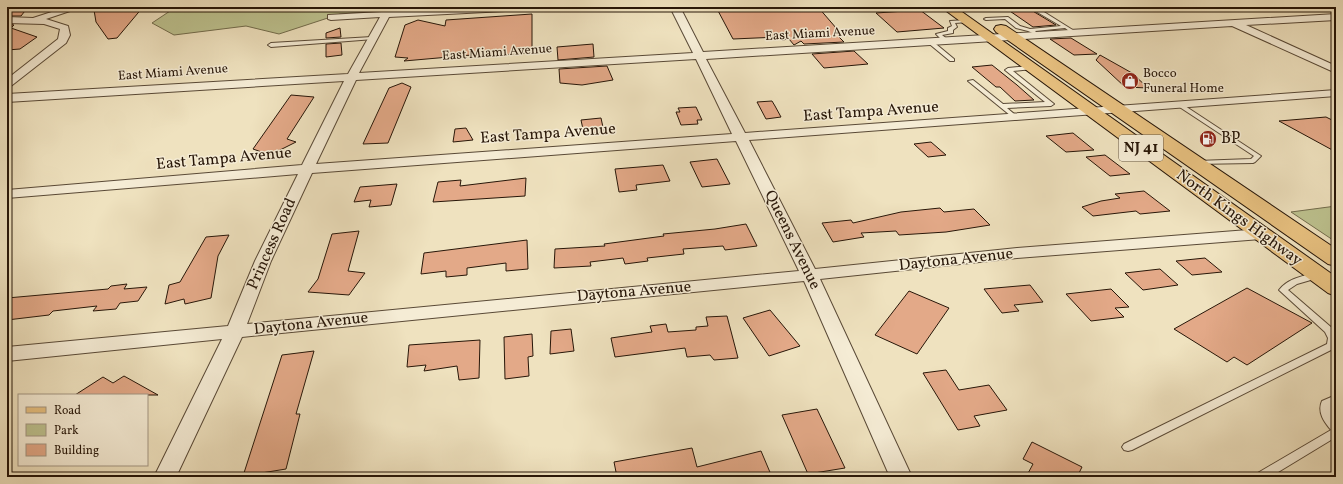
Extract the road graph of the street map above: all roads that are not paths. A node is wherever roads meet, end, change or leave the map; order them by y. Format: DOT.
graph roads {
  1 [pos="76,7"];
  2 [pos="524,7"];
  3 [pos="675,7"];
  4 [pos="919,7"];
  5 [pos="947,7"];
  6 [pos="901,8"];
  7 [pos="1034,8"];
  8 [pos="386,14"];
  9 [pos="970,16"];
  10 [pos="1336,17"];
  11 [pos="331,18"];
  12 [pos="986,19"];
  13 [pos="7,20"];
  14 [pos="34,20"];
  15 [pos="1232,23"];
  16 [pos="1066,27"];
  17 [pos="1034,32"];
  18 [pos="1074,32"];
  19 [pos="1012,36"];
  20 [pos="372,38"];
  21 [pos="988,38"];
  22 [pos="945,40"];
  23 [pos="929,41"];
  24 [pos="271,45"];
  25 [pos="700,55"];
  26 [pos="952,60"];
  27 [pos="1030,68"];
  28 [pos="1336,70"];
  29 [pos="352,76"];
  30 [pos="971,81"];
  31 [pos="7,84"];
  32 [pos="1336,93"];
  33 [pos="7,98"];
  34 [pos="1180,105"];
  35 [pos="1002,106"];
  36 [pos="1119,110"];
  37 [pos="1091,112"];
  38 [pos="1016,118"];
  39 [pos="742,138"];
  40 [pos="1196,163"];
  41 [pos="307,169"];
  42 [pos="7,194"];
  43 [pos="1261,234"];
  44 [pos="1336,259"];
  45 [pos="810,275"];
  46 [pos="1318,275"];
  47 [pos="1336,288"];
  48 [pos="235,332"];
  49 [pos="7,354"];
  50 [pos="1336,399"];
  51 [pos="1336,428"];
  52 [pos="1336,432"];
  53 [pos="1128,447"];
  54 [pos="164,477"];
  55 [pos="902,477"];
  56 [pos="1260,477"];
  1 -- 14 [label="street"];
  2 -- 8 [label="street"];
  3 -- 25 [label="street, Queens Avenue"];
  4 -- 6 [label="lane"];
  5 -- 9 [label="main road, North Kings Highway / NJ 41"];
  7 -- 16 [label="lane"];
  8 -- 11 [label="street"];
  8 -- 20 [label="street, Princess Road"];
  9 -- 12 [label="main road, North Kings Highway / NJ 41"];
  9 -- 21 [label="main road, North Kings Highway / NJ 41"];
  9 -- 22 [label="lane"];
  10 -- 15 [label="street, East Miami Avenue"];
  12 -- 17 [label="lane"];
  12 -- 19 [label="main road, North Kings Highway / NJ 41"];
  13 -- 14 [label="street"];
  14 -- 31 [label="street"];
  15 -- 18 [label="street, East Miami Avenue"];
  15 -- 28 [label="street"];
  16 -- 17 [label="lane"];
  16 -- 18 [label="lane"];
  17 -- 18 [label="street, East Miami Avenue"];
  17 -- 19 [label="street, East Miami Avenue"];
  19 -- 21 [label="street, East Miami Avenue"];
  19 -- 36 [label="main road, North Kings Highway / NJ 41"];
  20 -- 24 [label="lane"];
  20 -- 29 [label="street, Princess Road"];
  21 -- 22 [label="street, East Miami Avenue"];
  21 -- 27 [label="main road, North Kings Highway / NJ 41"];
  22 -- 23 [label="street, East Miami Avenue"];
  23 -- 25 [label="street, East Miami Avenue"];
  23 -- 26 [label="lane"];
  25 -- 29 [label="street, East Miami Avenue"];
  25 -- 39 [label="street, Queens Avenue"];
  27 -- 35 [label="lane"];
  27 -- 37 [label="main road, North Kings Highway / NJ 41"];
  29 -- 33 [label="street, East Miami Avenue"];
  29 -- 41 [label="street, Princess Road"];
  30 -- 35 [label="lane"];
  32 -- 34 [label="street, East Tampa Avenue"];
  34 -- 36 [label="street, East Tampa Avenue"];
  34 -- 40 [label="lane"];
  35 -- 38 [label="lane"];
  36 -- 37 [label="street, East Tampa Avenue"];
  36 -- 40 [label="main road, North Kings Highway / NJ 41"];
  37 -- 38 [label="street, East Tampa Avenue"];
  37 -- 43 [label="main road, North Kings Highway / NJ 41"];
  38 -- 39 [label="street, East Tampa Avenue"];
  39 -- 41 [label="street, East Tampa Avenue"];
  39 -- 45 [label="street, Queens Avenue"];
  40 -- 44 [label="main road, North Kings Highway / NJ 41"];
  41 -- 42 [label="street, East Tampa Avenue"];
  41 -- 48 [label="street, Princess Road"];
  43 -- 45 [label="street, Daytona Avenue"];
  43 -- 46 [label="main road, North Kings Highway / NJ 41"];
  45 -- 48 [label="street, Daytona Avenue"];
  45 -- 55 [label="street, Queens Avenue"];
  46 -- 47 [label="main road, North Kings Highway / NJ 41"];
  46 -- 53 [label="lane"];
  48 -- 49 [label="street, Daytona Avenue"];
  48 -- 54 [label="street, Princess Road"];
  50 -- 51 [label="lane"];
  52 -- 56 [label="lane"];
}
